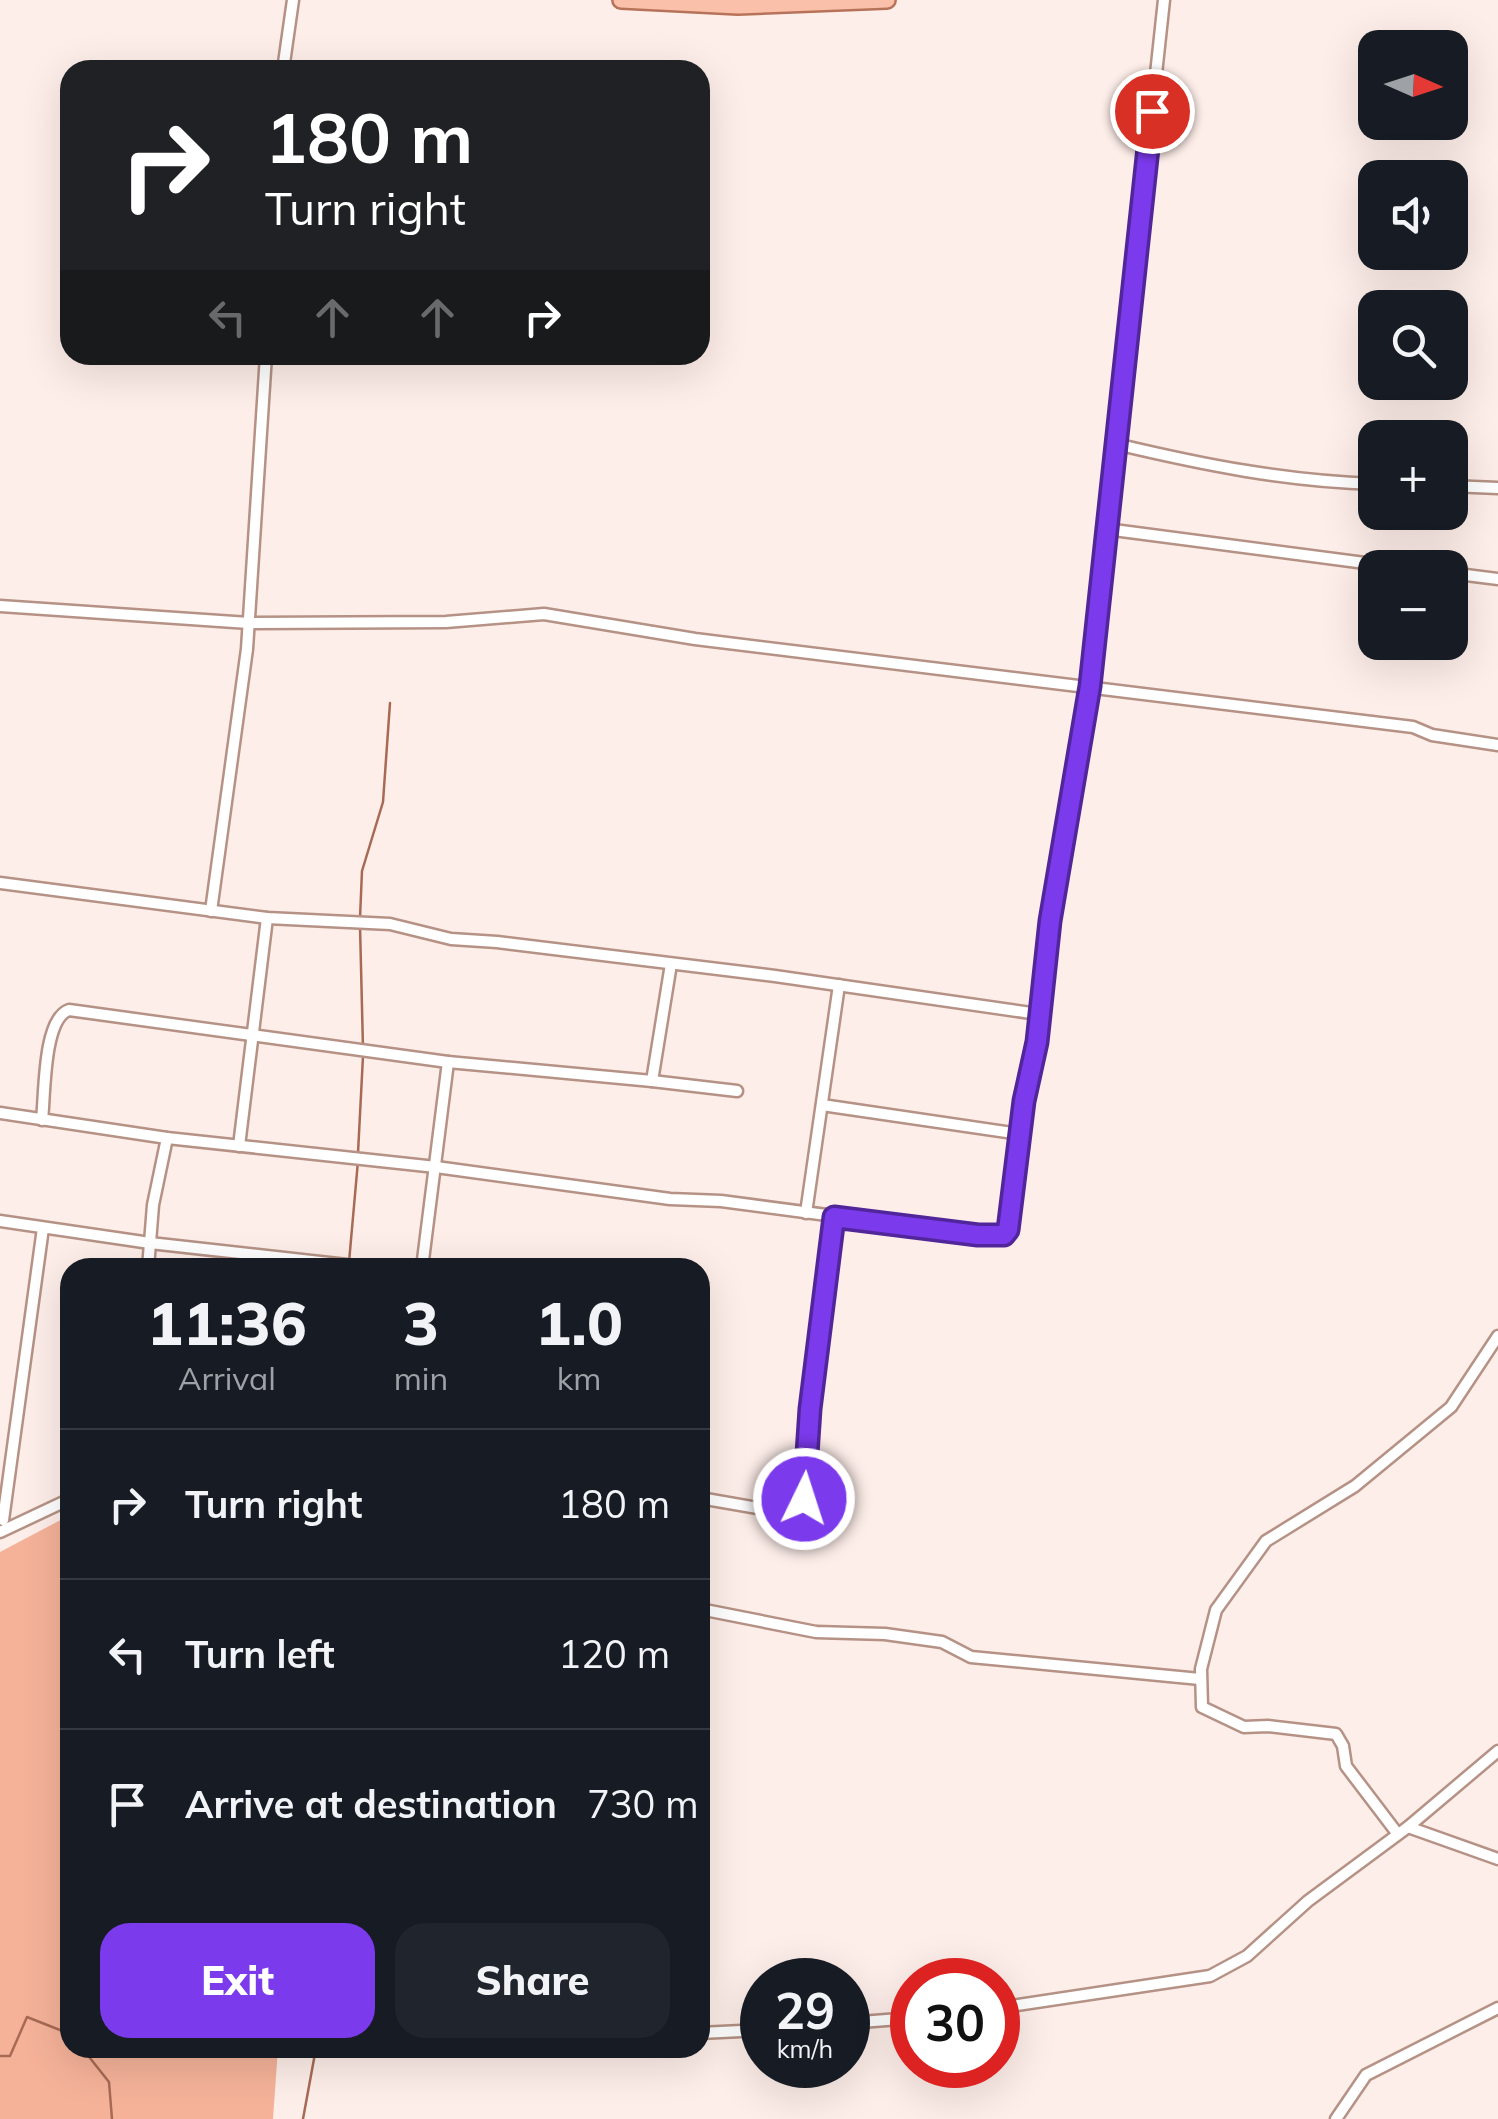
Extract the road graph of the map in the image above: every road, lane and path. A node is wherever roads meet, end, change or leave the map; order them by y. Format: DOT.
graph roads {
  1 [pos="293,0"];
  2 [pos="621,0"];
  3 [pos="887,0"];
  4 [pos="1164,0"];
  5 [pos="667,2"];
  6 [pos="284,60"];
  7 [pos="265,365"];
  8 [pos="1116,444"];
  9 [pos="1358,483"];
  10 [pos="1468,487"];
  11 [pos="1498,488"];
  12 [pos="1106,528"];
  13 [pos="1358,562"];
  14 [pos="1468,575"];
  15 [pos="1498,579"];
  16 [pos="0,606"];
  17 [pos="249,623"];
  18 [pos="1090,686"];
  19 [pos="1498,745"];
  20 [pos="0,883"];
  21 [pos="211,911"];
  22 [pos="266,918"];
  23 [pos="671,964"];
  24 [pos="839,985"];
  25 [pos="1038,1014"];
  26 [pos="253,1037"];
  27 [pos="448,1062"];
  28 [pos="652,1081"];
  29 [pos="738,1090"];
  30 [pos="822,1105"];
  31 [pos="0,1113"];
  32 [pos="42,1120"];
  33 [pos="1020,1134"];
  34 [pos="167,1138"];
  35 [pos="239,1146"];
  36 [pos="436,1166"];
  37 [pos="806,1213"];
  38 [pos="834,1217"];
  39 [pos="0,1221"];
  40 [pos="44,1228"];
  41 [pos="150,1243"];
  42 [pos="149,1258"];
  43 [pos="284,1258"];
  44 [pos="423,1258"];
  45 [pos="1498,1336"];
  46 [pos="6,1457"];
  47 [pos="710,1500"];
  48 [pos="60,1504"];
  49 [pos="2,1519"];
  50 [pos="15,1526"];
  51 [pos="0,1532"];
  52 [pos="710,1611"];
  53 [pos="1200,1678"];
  54 [pos="1498,1751"];
  55 [pos="1408,1827"];
  56 [pos="1398,1833"];
  57 [pos="1498,1859"];
  58 [pos="1020,2005"];
  59 [pos="1498,2008"];
  60 [pos="740,2031"];
  61 [pos="710,2032"];
  62 [pos="1336,2119"];
  1 -- 6 [label="street"];
  2 -- 5 [label="main road"];
  3 -- 5 [label="main road"];
  4 -- 8 [label="street"];
  7 -- 17 [label="street"];
  8 -- 9 [label="street"];
  8 -- 12 [label="street"];
  10 -- 11 [label="street"];
  12 -- 13 [label="street"];
  12 -- 18 [label="street"];
  14 -- 15 [label="street"];
  16 -- 17 [label="street"];
  17 -- 18 [label="street"];
  17 -- 21 [label="street"];
  18 -- 19 [label="street"];
  18 -- 25 [label="street"];
  20 -- 21 [label="street"];
  21 -- 22 [label="street"];
  22 -- 23 [label="street"];
  22 -- 26 [label="street"];
  23 -- 24 [label="street"];
  23 -- 28 [label="street"];
  24 -- 25 [label="street"];
  24 -- 30 [label="street"];
  25 -- 33 [label="street"];
  26 -- 27 [label="street"];
  26 -- 32 [label="street"];
  26 -- 35 [label="street"];
  27 -- 28 [label="street"];
  27 -- 36 [label="street"];
  28 -- 29 [label="street"];
  30 -- 33 [label="street"];
  30 -- 37 [label="street"];
  31 -- 32 [label="street"];
  32 -- 34 [label="street"];
  33 -- 38 [label="street"];
  34 -- 35 [label="street"];
  34 -- 41 [label="street"];
  35 -- 36 [label="street"];
  36 -- 37 [label="street"];
  36 -- 44 [label="street"];
  37 -- 38 [label="street"];
  38 -- 47 [label="street"];
  39 -- 40 [label="street"];
  40 -- 41 [label="street"];
  40 -- 46 [label="street"];
  41 -- 42 [label="street"];
  41 -- 43 [label="street"];
  45 -- 53 [label="street"];
  46 -- 49 [label="street"];
  48 -- 50 [label="street"];
  49 -- 50 [label="street"];
  50 -- 51 [label="street"];
  52 -- 53 [label="street"];
  53 -- 56 [label="street"];
  54 -- 55 [label="street"];
  55 -- 56 [label="street"];
  55 -- 57 [label="street"];
  56 -- 58 [label="street"];
  59 -- 62 [label="street"];
  60 -- 61 [label="street"];
}
